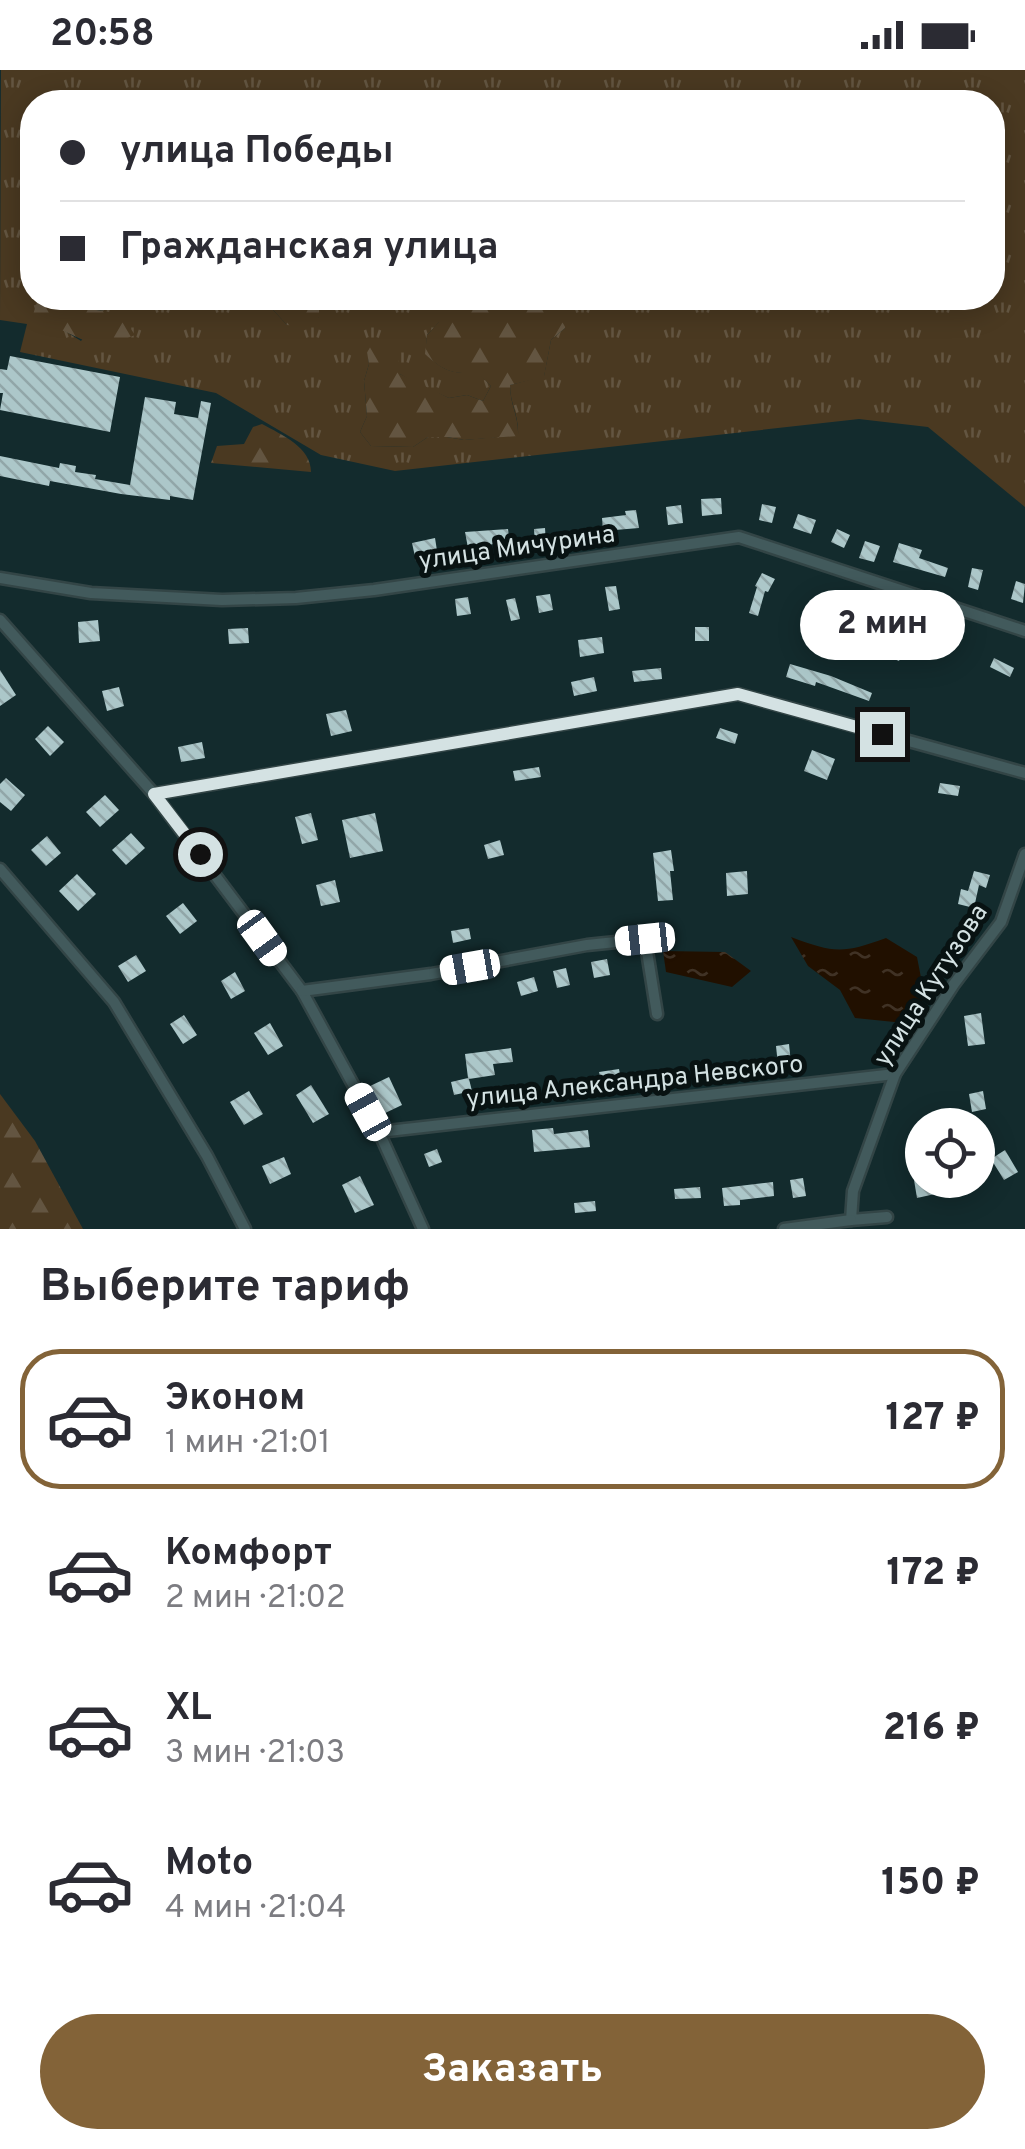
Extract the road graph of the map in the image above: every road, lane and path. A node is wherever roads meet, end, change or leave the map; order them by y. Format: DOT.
graph roads {
  1 [pos="0,578"];
  2 [pos="0,620"];
  3 [pos="1025,631"];
  4 [pos="1025,773"];
  5 [pos="154,794"];
  6 [pos="1025,854"];
  7 [pos="0,869"];
  8 [pos="302,991"];
  9 [pos="657,1014"];
  10 [pos="895,1074"];
  11 [pos="379,1132"];
  12 [pos="887,1217"];
  13 [pos="851,1220"];
  14 [pos="244,1229"];
  15 [pos="422,1229"];
  16 [pos="784,1229"];
  1 -- 3 [label="street, улица Мичурина"];
  2 -- 5 [label="street"];
  4 -- 5 [label="street"];
  5 -- 8 [label="street"];
  6 -- 10 [label="street, улица Кутузова"];
  7 -- 14 [label="street"];
  8 -- 9 [label="street"];
  8 -- 11 [label="street"];
  10 -- 11 [label="street, улица Александра Невского"];
  10 -- 13 [label="street, улица Кутузова"];
  11 -- 15 [label="street"];
  12 -- 13 [label="street"];
  13 -- 16 [label="street"];
}
